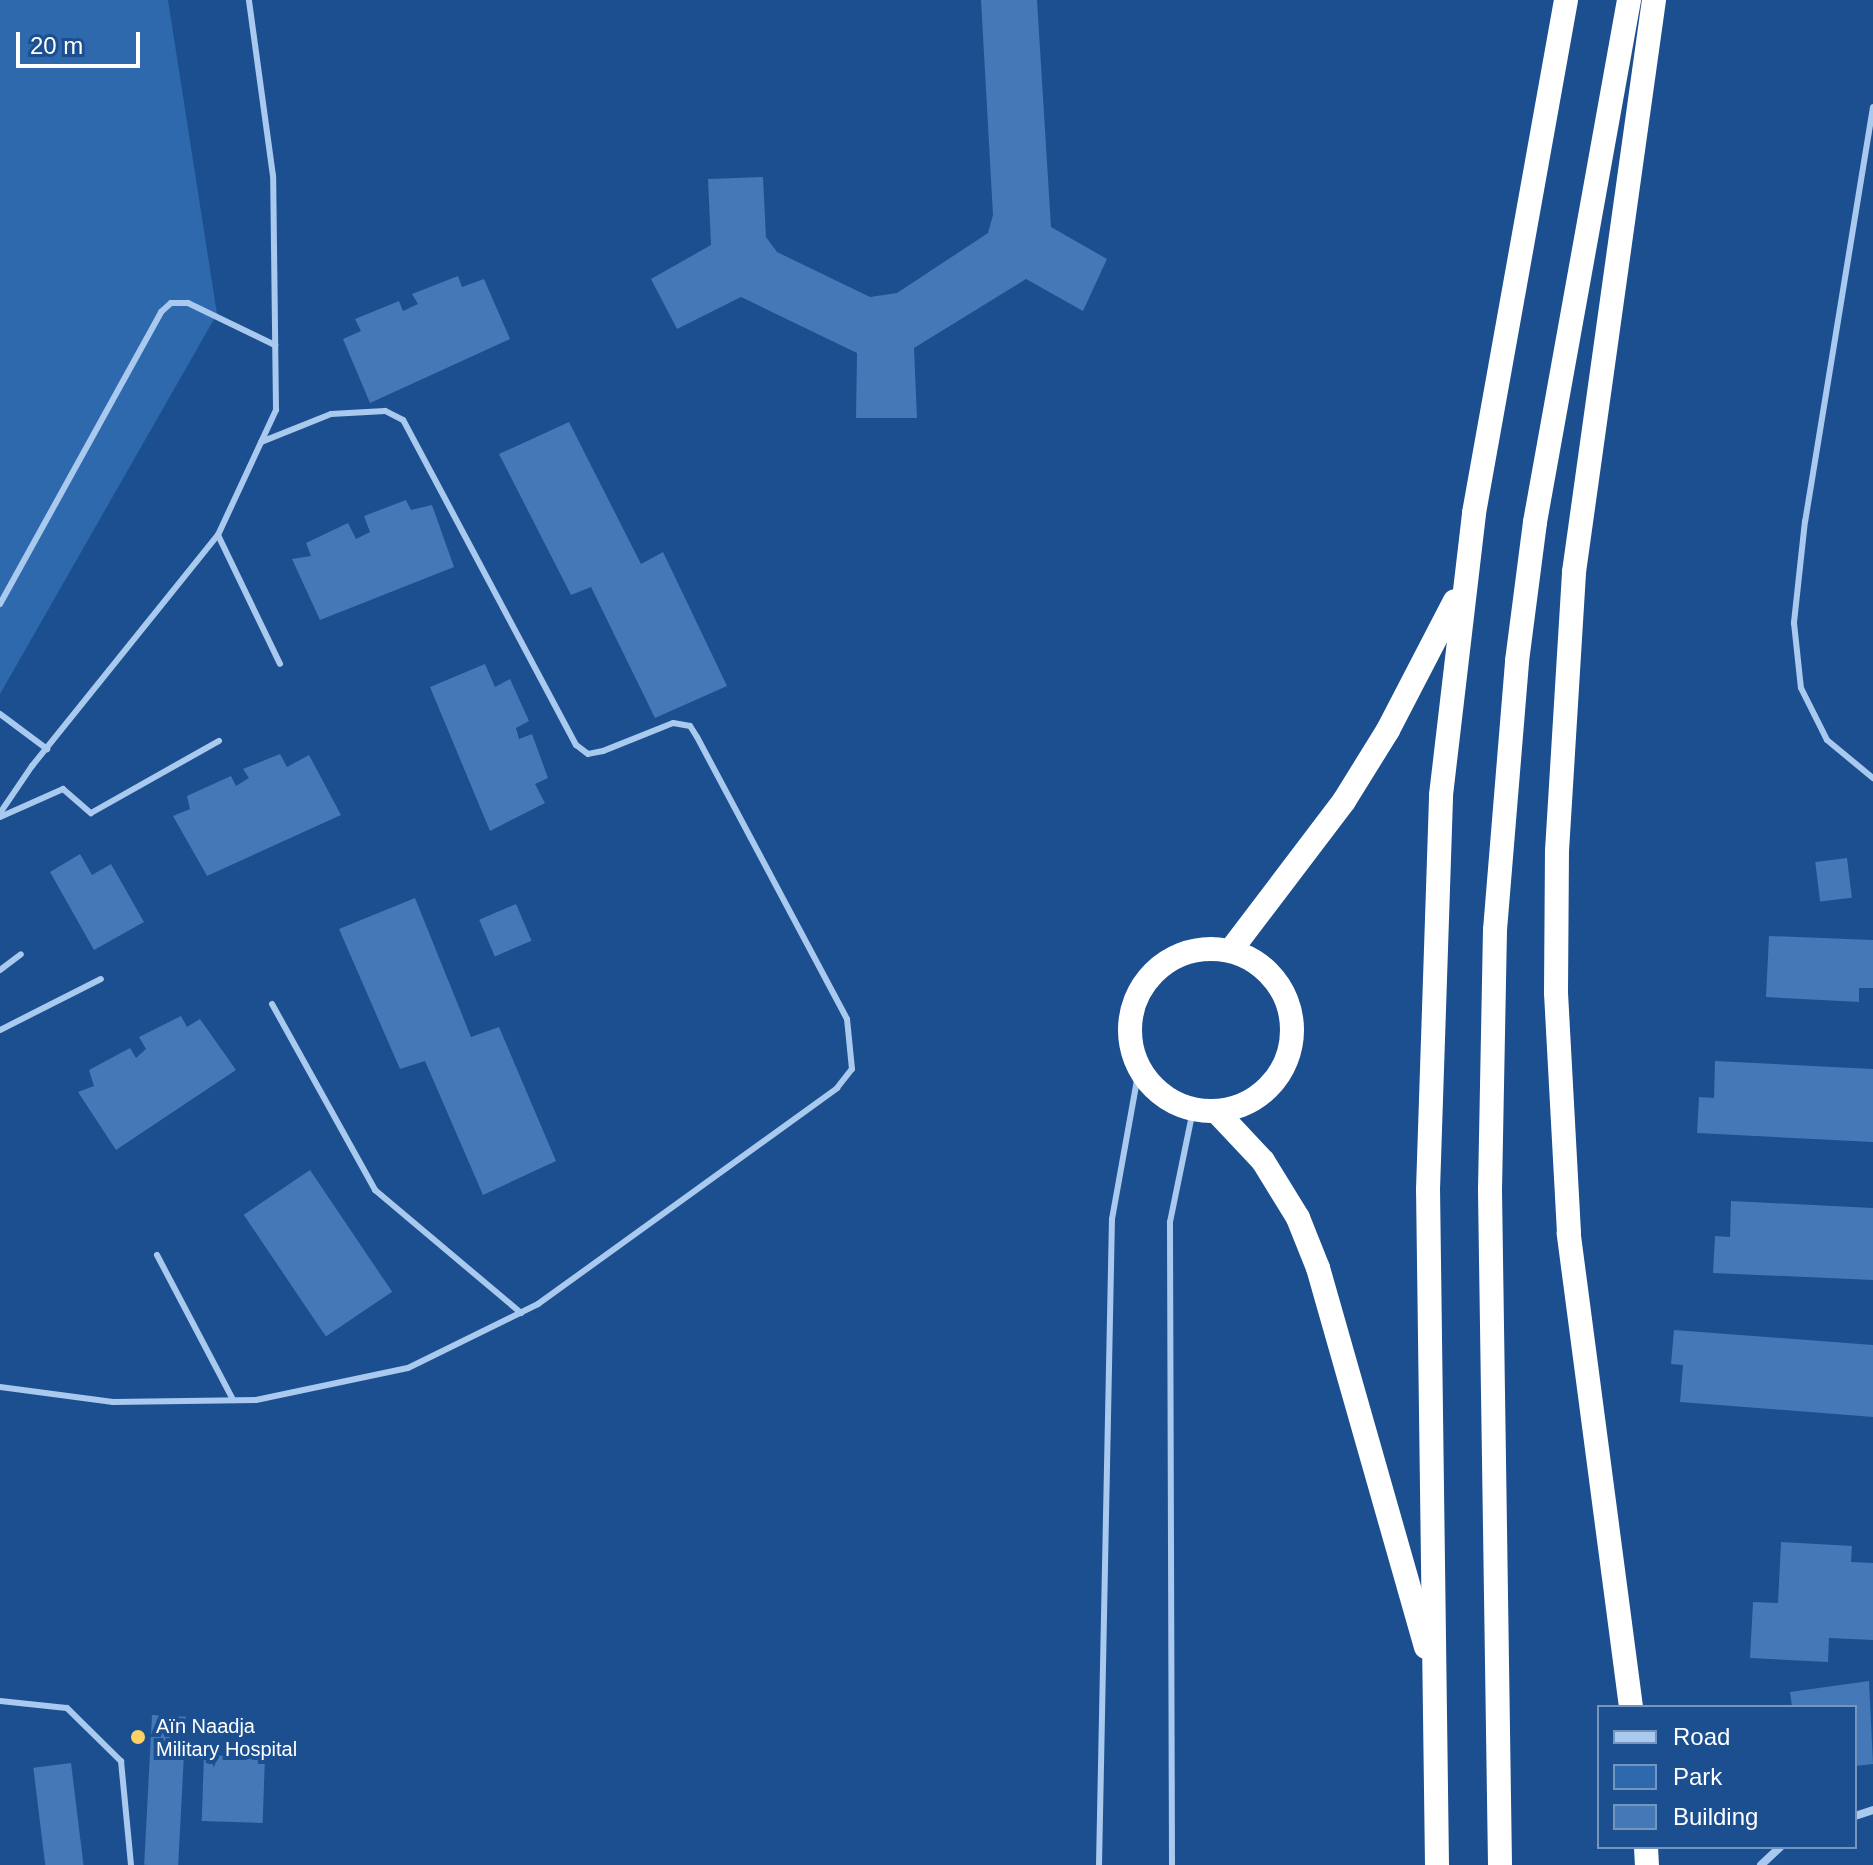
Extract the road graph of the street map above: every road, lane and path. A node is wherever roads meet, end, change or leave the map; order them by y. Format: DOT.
graph roads {
  1 [pos="249,0"];
  2 [pos="1566,0"];
  3 [pos="1629,0"];
  4 [pos="1654,0"];
  5 [pos="1873,107"];
  6 [pos="275,345"];
  7 [pos="261,442"];
  8 [pos="218,535"];
  9 [pos="1465,581"];
  10 [pos="0,604"];
  11 [pos="280,664"];
  12 [pos="0,714"];
  13 [pos="219,741"];
  14 [pos="47,749"];
  15 [pos="1873,778"];
  16 [pos="0,815"];
  17 [pos="1231,950"];
  18 [pos="21,954"];
  19 [pos="0,970"];
  20 [pos="101,979"];
  21 [pos="272,1004"];
  22 [pos="0,1030"];
  23 [pos="1139,1069"];
  24 [pos="1205,1111"];
  25 [pos="157,1255"];
  26 [pos="521,1313"];
  27 [pos="0,1387"];
  28 [pos="233,1400"];
  29 [pos="1435,1679"];
  30 [pos="0,1701"];
  31 [pos="1631,1705"];
  32 [pos="1778,1849"];
  33 [pos="131,1865"];
  34 [pos="1099,1865"];
  35 [pos="1172,1865"];
  36 [pos="1437,1865"];
  37 [pos="1500,1865"];
  38 [pos="1761,1865"];
  1 -- 6 [label="lane"];
  2 -- 9 [label="highway"];
  3 -- 37 [label="highway"];
  4 -- 31 [label="highway"];
  5 -- 15 [label="lane"];
  6 -- 7 [label="lane"];
  6 -- 10 [label="lane"];
  7 -- 8 [label="lane"];
  7 -- 26 [label="lane"];
  8 -- 11 [label="lane"];
  8 -- 14 [label="lane"];
  9 -- 17 [label="highway"];
  9 -- 29 [label="highway"];
  12 -- 14 [label="lane"];
  13 -- 16 [label="lane"];
  14 -- 16 [label="lane"];
  17 -- 23 [label="highway"];
  17 -- 24 [label="highway"];
  18 -- 19 [label="lane"];
  20 -- 22 [label="lane"];
  21 -- 26 [label="lane"];
  23 -- 24 [label="highway"];
  23 -- 34 [label="lane"];
  24 -- 29 [label="highway"];
  24 -- 35 [label="lane"];
  25 -- 28 [label="lane"];
  26 -- 28 [label="lane"];
  27 -- 28 [label="lane"];
  29 -- 36 [label="highway"];
  30 -- 33 [label="lane"];
  32 -- 38 [label="street"];
}
